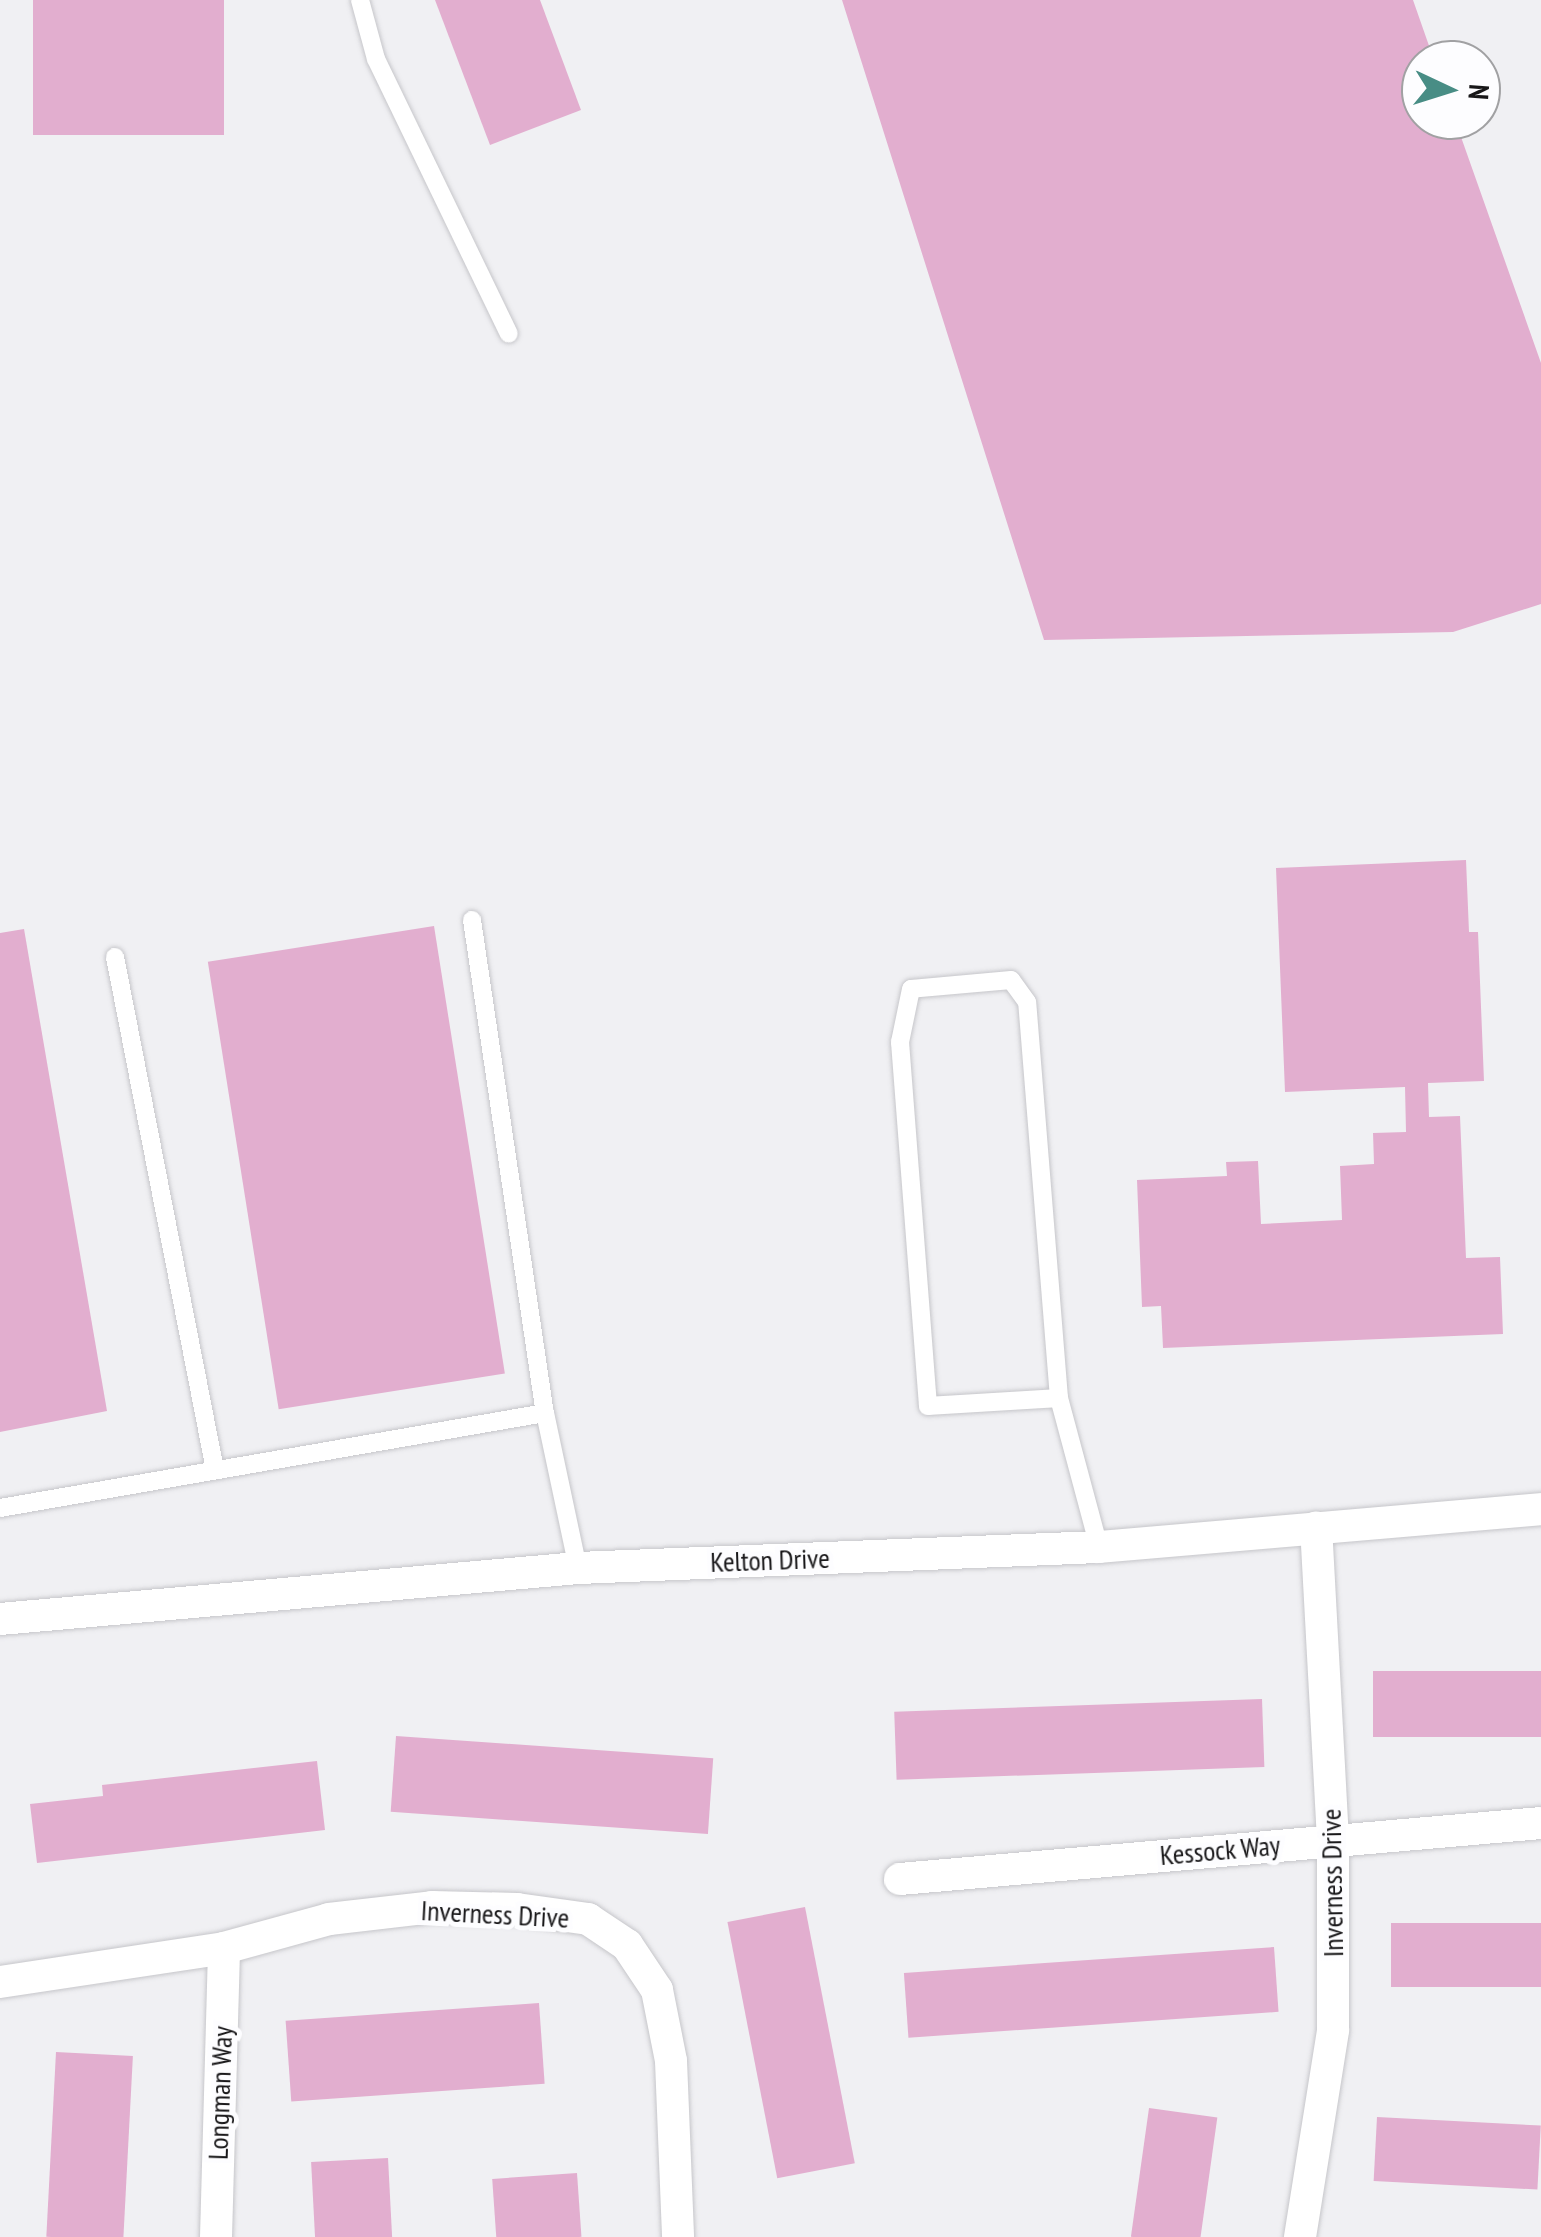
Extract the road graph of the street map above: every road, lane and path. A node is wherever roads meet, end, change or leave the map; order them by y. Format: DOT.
graph roads {
  1 [pos="360,0"];
  2 [pos="509,334"];
  3 [pos="472,920"];
  4 [pos="115,956"];
  5 [pos="1059,1398"];
  6 [pos="545,1414"];
  7 [pos="215,1470"];
  8 [pos="0,1508"];
  9 [pos="1541,1509"];
  10 [pos="1316,1527"];
  11 [pos="1099,1546"];
  12 [pos="578,1568"];
  13 [pos="0,1619"];
  14 [pos="1541,1824"];
  15 [pos="1333,1840"];
  16 [pos="900,1878"];
  17 [pos="224,1948"];
  18 [pos="0,1982"];
  19 [pos="216,2237"];
  20 [pos="678,2237"];
  21 [pos="1300,2237"];
  1 -- 2 [label="lane"];
  3 -- 6 [label="lane"];
  4 -- 7 [label="lane"];
  5 -- 5 [label="lane"];
  5 -- 11 [label="lane"];
  6 -- 7 [label="lane"];
  6 -- 12 [label="lane"];
  7 -- 8 [label="lane"];
  9 -- 10 [label="street, Kelton Drive"];
  10 -- 11 [label="street, Kelton Drive"];
  10 -- 15 [label="street, Inverness Drive"];
  11 -- 12 [label="street, Kelton Drive"];
  12 -- 13 [label="street, Kelton Drive"];
  14 -- 15 [label="street, Kessock Way"];
  15 -- 16 [label="street, Kessock Way"];
  15 -- 21 [label="street, Inverness Drive"];
  17 -- 18 [label="street, Inverness Drive"];
  17 -- 19 [label="street, Longman Way"];
  17 -- 20 [label="street, Inverness Drive"];
}
